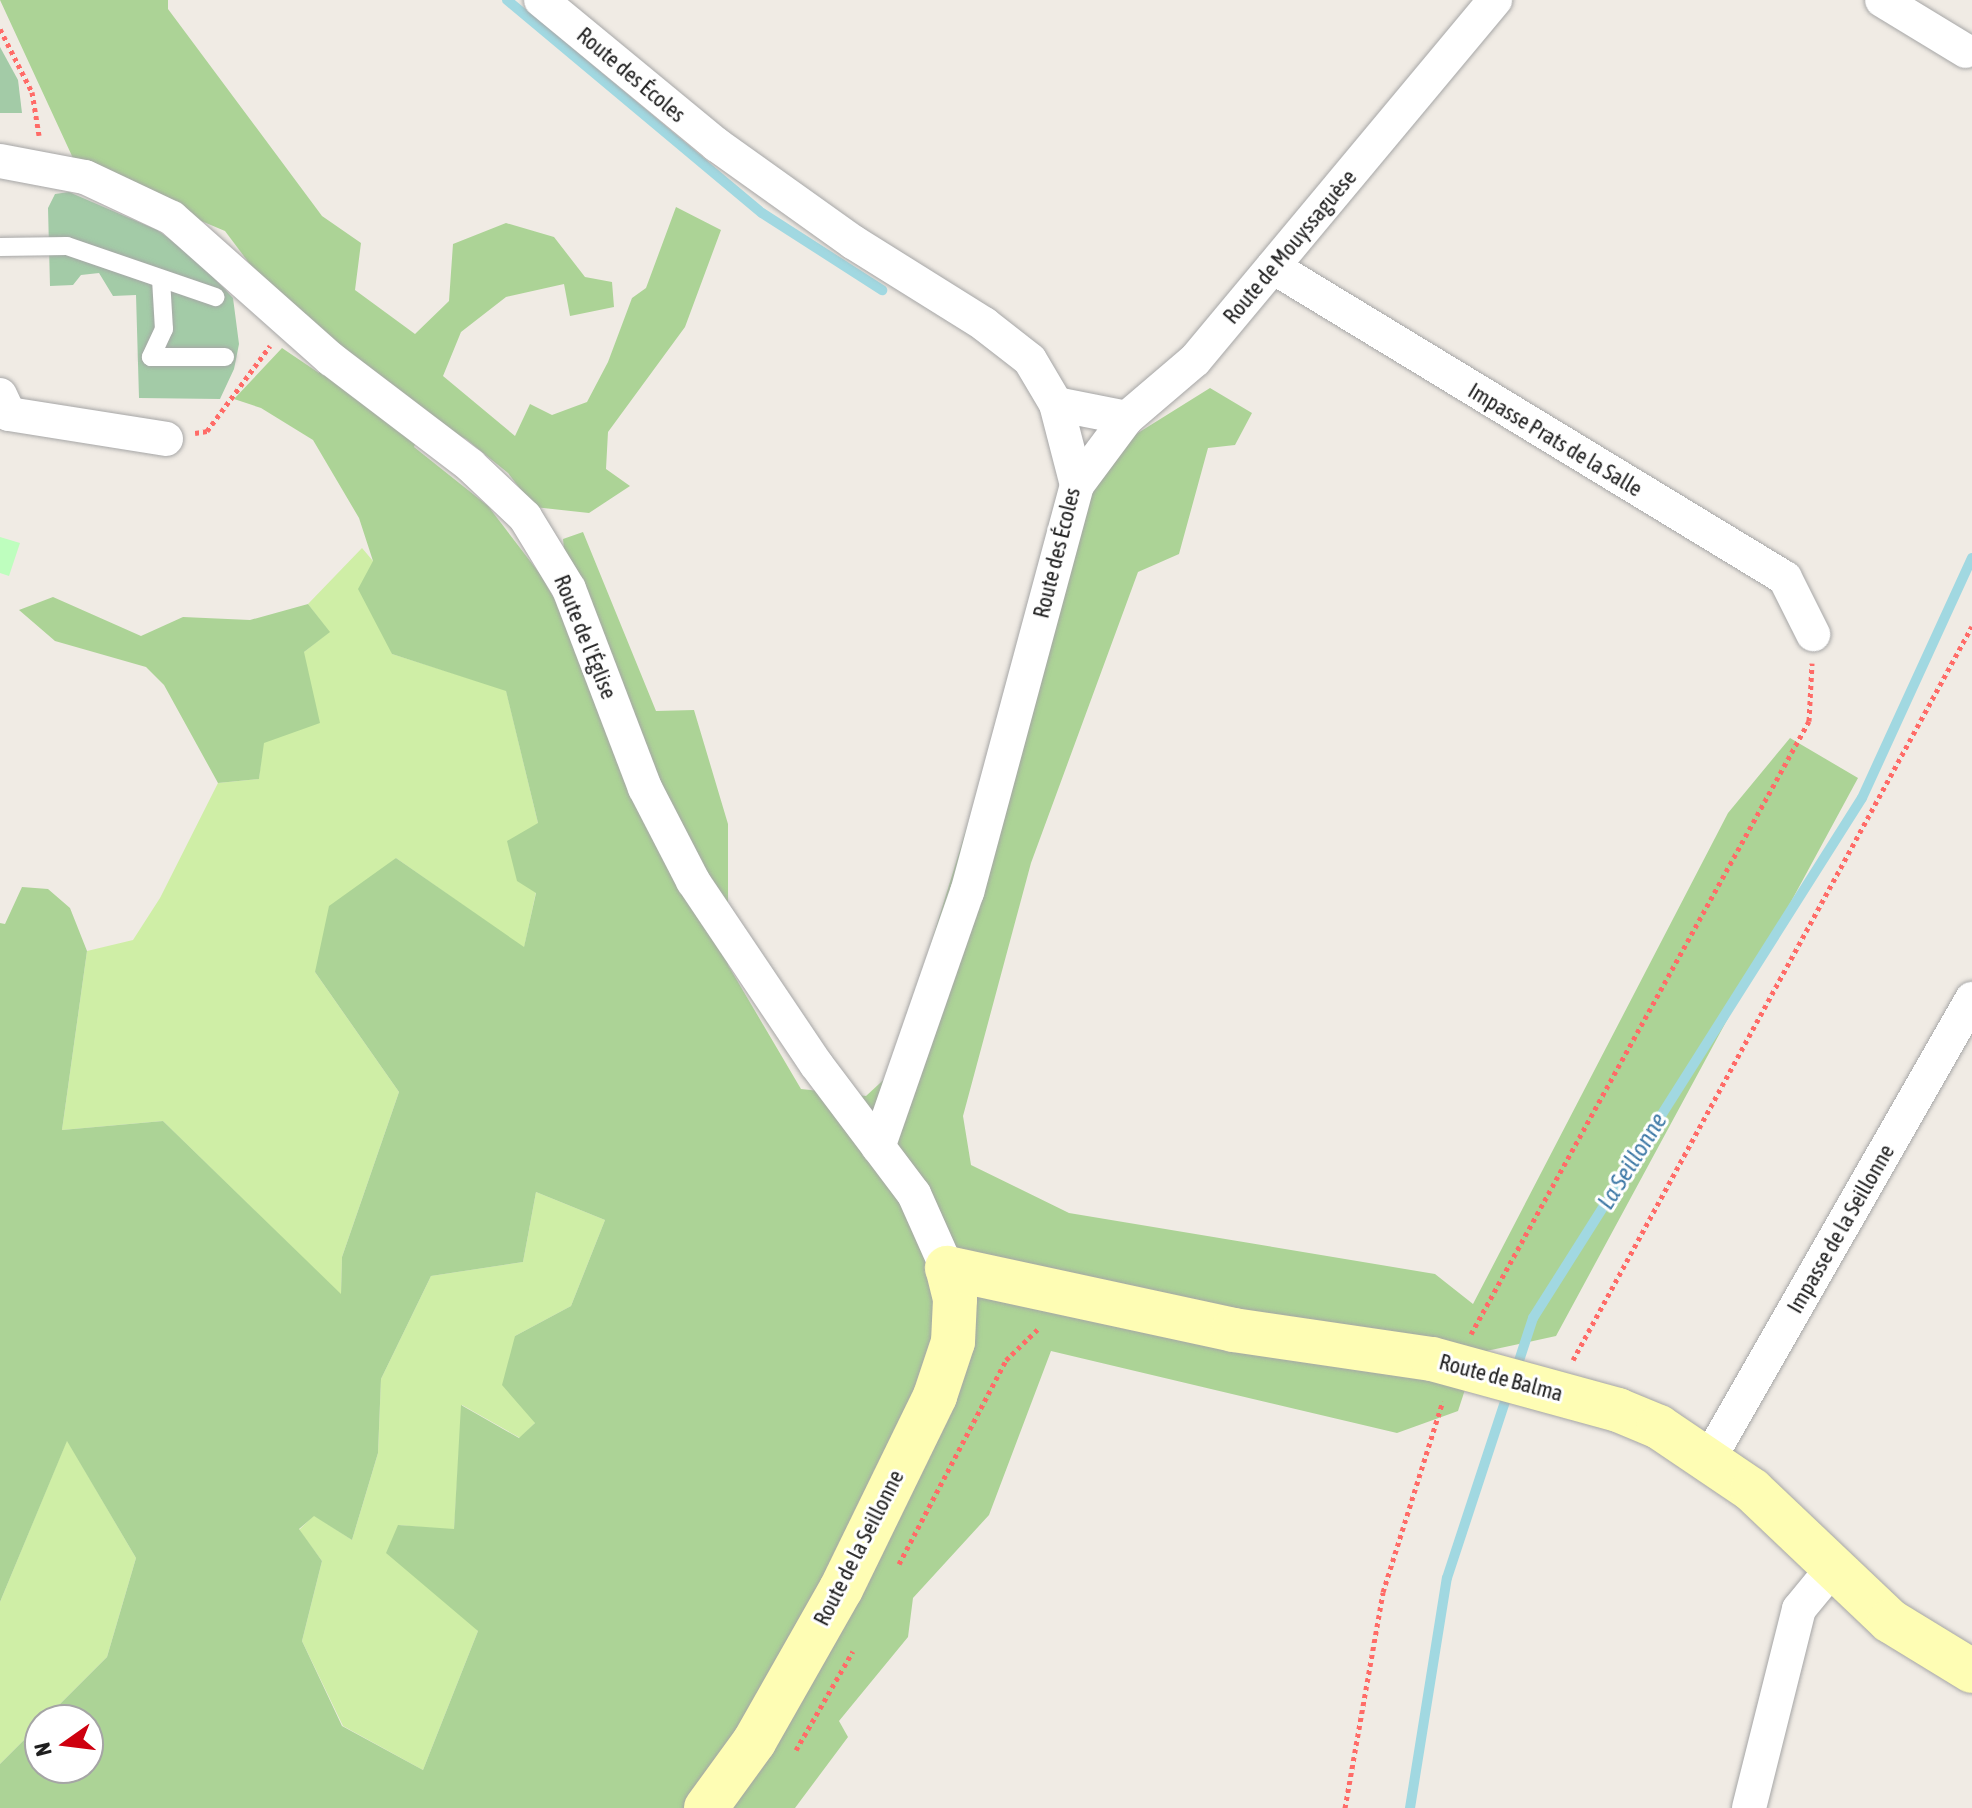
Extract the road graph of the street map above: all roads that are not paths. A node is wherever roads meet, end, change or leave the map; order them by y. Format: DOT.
graph roads {
  1 [pos="541,0"];
  2 [pos="1495,0"];
  3 [pos="1882,0"];
  4 [pos="1966,51"];
  5 [pos="0,161"];
  6 [pos="0,247"];
  7 [pos="1273,267"];
  8 [pos="161,279"];
  9 [pos="215,297"];
  10 [pos="225,357"];
  11 [pos="0,395"];
  12 [pos="1056,404"];
  13 [pos="1127,418"];
  14 [pos="166,439"];
  15 [pos="1077,485"];
  16 [pos="1813,634"];
  17 [pos="1972,999"];
  18 [pos="878,1147"];
  19 [pos="947,1268"];
  20 [pos="1709,1459"];
  21 [pos="1832,1569"];
  22 [pos="1972,1671"];
  23 [pos="706,1808"];
  24 [pos="1749,1808"];
  1 -- 12 [label="street, Route des Écoles"];
  2 -- 7 [label="street, Route de Mouyssaguèse"];
  3 -- 4 [label="street"];
  5 -- 18 [label="street, Route de l'Église"];
  6 -- 8 [label="lane"];
  7 -- 13 [label="street, Route de Mouyssaguèse"];
  7 -- 16 [label="street, Impasse Prats de la Salle"];
  8 -- 9 [label="lane"];
  8 -- 10 [label="lane"];
  11 -- 14 [label="street"];
  12 -- 13 [label="street"];
  12 -- 15 [label="street, Route des Écoles"];
  13 -- 15 [label="street, Route de Mouyssaguèse"];
  15 -- 18 [label="street, Route des Écoles"];
  17 -- 20 [label="street, Impasse de la Seillonne"];
  18 -- 19 [label="street, Route de l'Église"];
  19 -- 20 [label="street, Route de Balma"];
  19 -- 23 [label="street, Route de la Seillonne"];
  20 -- 21 [label="street, Route de Balma"];
  21 -- 22 [label="street, Route de Balma"];
  21 -- 24 [label="street"];
}
